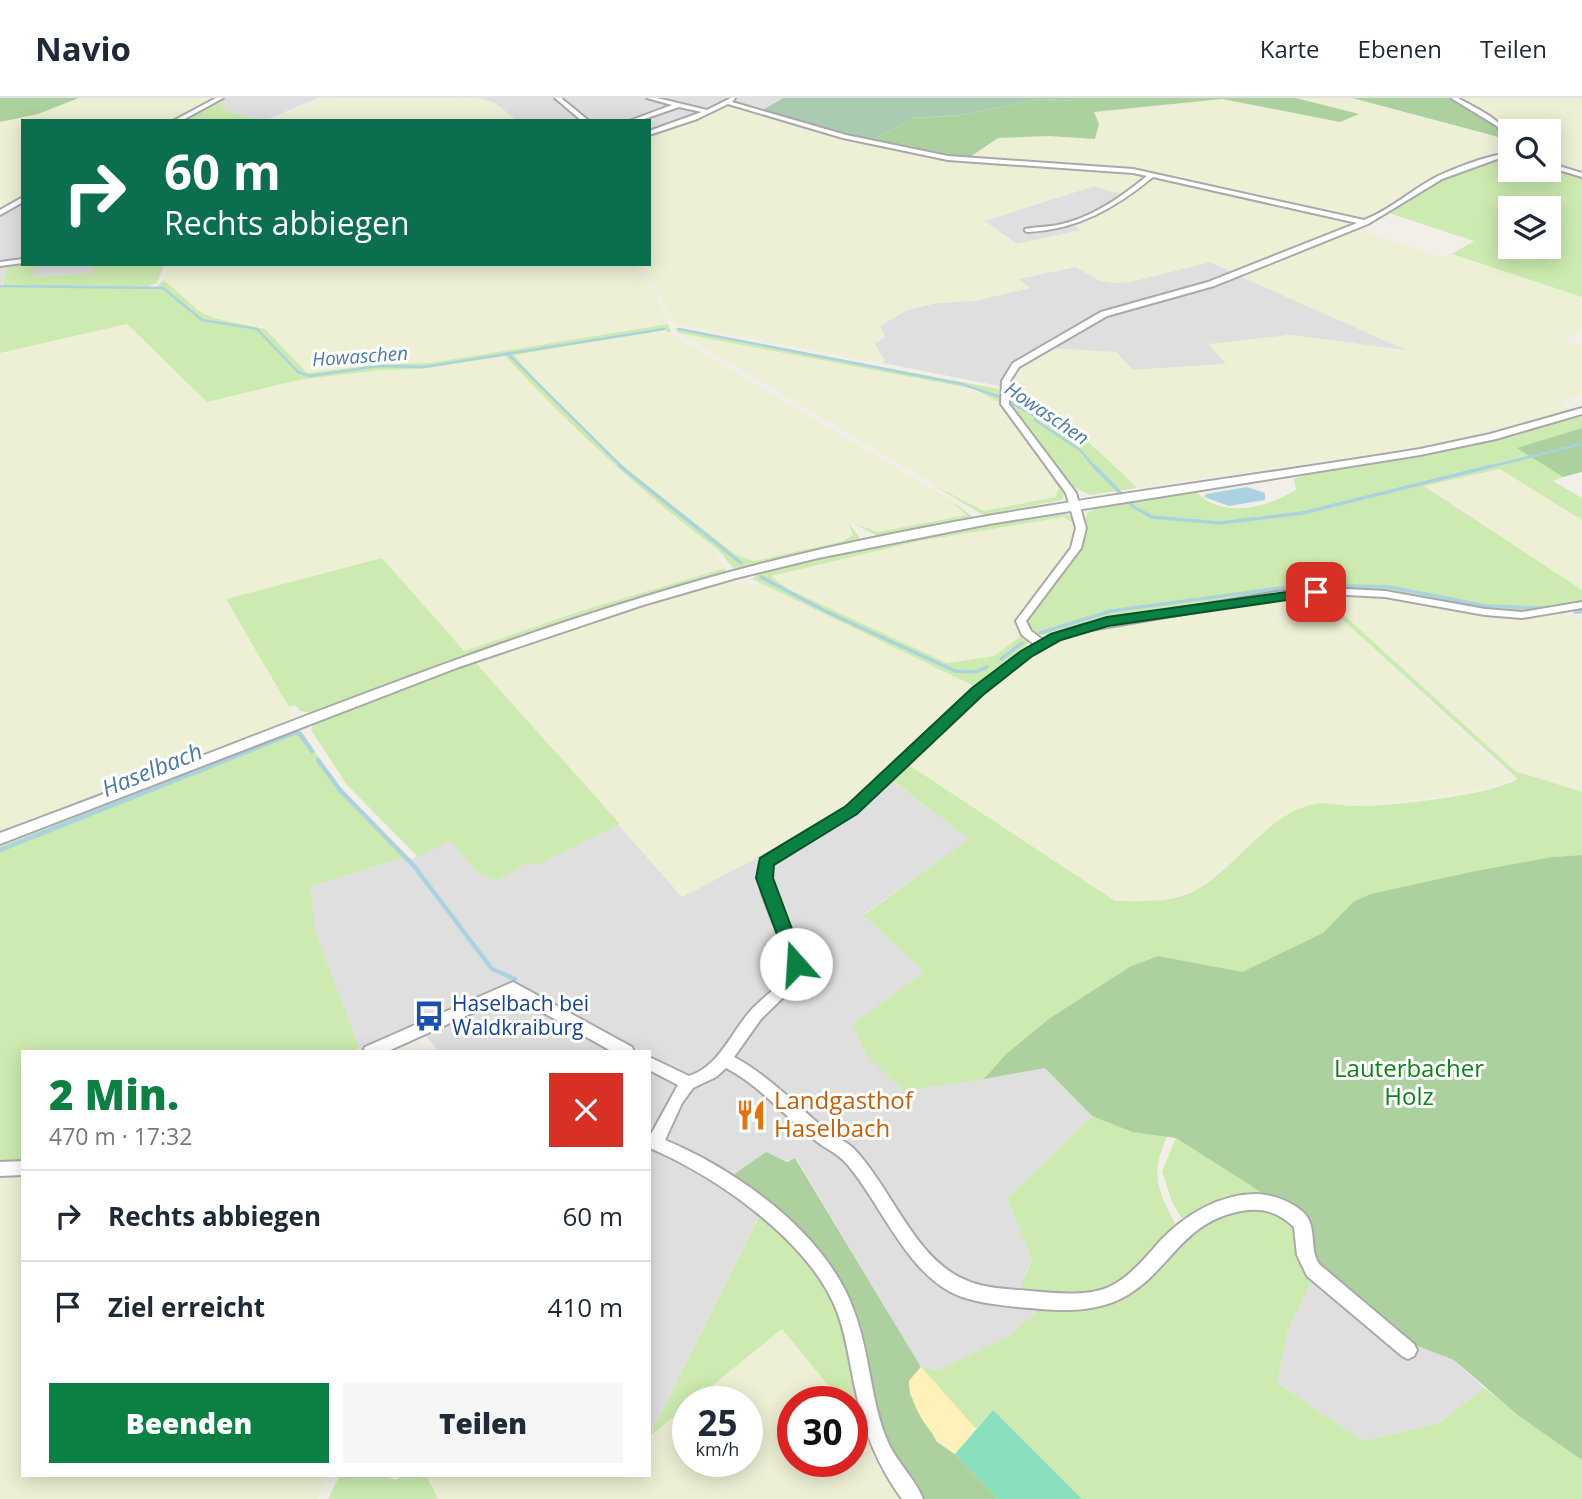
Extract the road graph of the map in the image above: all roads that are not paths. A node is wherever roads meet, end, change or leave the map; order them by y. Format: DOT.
graph roads {
  1 [pos="219,98"];
  2 [pos="558,98"];
  3 [pos="650,98"];
  4 [pos="735,98"];
  5 [pos="1454,98"];
  6 [pos="728,102"];
  7 [pos="679,105"];
  8 [pos="708,112"];
  9 [pos="180,119"];
  10 [pos="584,119"];
  11 [pos="638,119"];
  12 [pos="1498,124"];
  13 [pos="651,132"];
  14 [pos="1498,156"];
  15 [pos="1561,169"];
  16 [pos="1152,175"];
  17 [pos="1582,175"];
  18 [pos="21,201"];
  19 [pos="0,213"];
  20 [pos="1366,223"];
  21 [pos="1027,230"];
  22 [pos="21,261"];
  23 [pos="0,264"];
  24 [pos="1582,411"];
  25 [pos="1077,505"];
  26 [pos="1582,605"];
  27 [pos="1041,644"];
  28 [pos="0,839"];
  29 [pos="374,1050"];
  30 [pos="622,1050"];
  31 [pos="725,1059"];
  32 [pos="651,1064"];
  33 [pos="688,1083"];
  34 [pos="21,1168"];
  35 [pos="0,1169"];
  36 [pos="1408,1350"];
  37 [pos="914,1499"];
  1 -- 9 [label="street"];
  2 -- 10 [label="street"];
  3 -- 7 [label="street"];
  4 -- 6 [label="street"];
  5 -- 12 [label="street"];
  6 -- 8 [label="street"];
  6 -- 16 [label="street"];
  7 -- 8 [label="street"];
  7 -- 11 [label="street"];
  8 -- 13 [label="street"];
  14 -- 20 [label="street"];
  15 -- 17 [label="street"];
  16 -- 20 [label="street"];
  16 -- 21 [label="street"];
  18 -- 19 [label="street"];
  20 -- 25 [label="street"];
  22 -- 23 [label="street"];
  24 -- 25 [label="street"];
  25 -- 27 [label="street"];
  25 -- 28 [label="street"];
  26 -- 27 [label="street"];
  27 -- 31 [label="street"];
  29 -- 30 [label="street"];
  31 -- 33 [label="street"];
  31 -- 36 [label="street"];
  32 -- 33 [label="street"];
  33 -- 37 [label="street"];
  34 -- 35 [label="street"];
}
